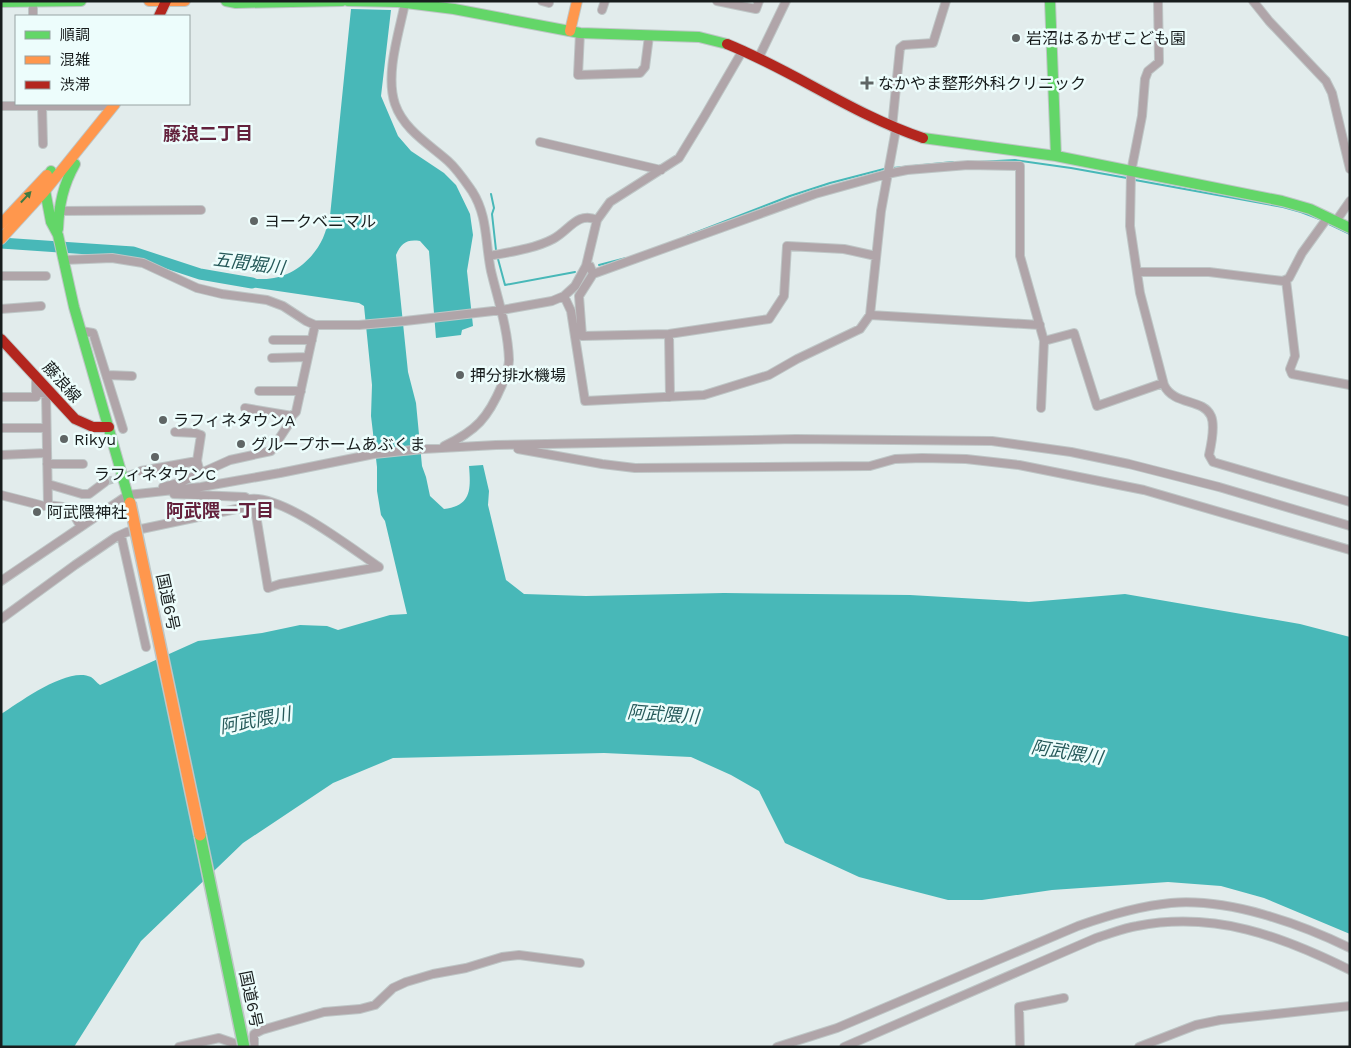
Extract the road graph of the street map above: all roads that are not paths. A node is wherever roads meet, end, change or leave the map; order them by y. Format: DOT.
graph roads {
  1 [pos="81,1"];
  2 [pos="149,1"];
  3 [pos="185,1"];
  4 [pos="226,1"];
  5 [pos="342,1"];
  6 [pos="348,1"];
  7 [pos="542,1"];
  8 [pos="549,1"];
  9 [pos="576,1"];
  10 [pos="605,1"];
  11 [pos="717,1"];
  12 [pos="759,1"];
  13 [pos="786,1"];
  14 [pos="946,1"];
  15 [pos="1050,1"];
  16 [pos="1158,1"];
  17 [pos="1253,1"];
  18 [pos="1,2"];
  19 [pos="26,2"];
  20 [pos="171,2"];
  21 [pos="401,3"];
  22 [pos="602,10"];
  23 [pos="32,15"];
  24 [pos="160,15"];
  25 [pos="169,15"];
  26 [pos="575,32"];
  27 [pos="649,36"];
  28 [pos="742,50"];
  29 [pos="759,57"];
  30 [pos="76,105"];
  31 [pos="109,105"];
  32 [pos="109,105"];
  33 [pos="119,105"];
  34 [pos="1,106"];
  35 [pos="42,106"];
  36 [pos="894,128"];
  37 [pos="540,142"];
  38 [pos="43,144"];
  39 [pos="1056,156"];
  40 [pos="1350,169"];
  41 [pos="661,170"];
  42 [pos="50,171"];
  43 [pos="1131,172"];
  44 [pos="887,174"];
  45 [pos="44,192"];
  46 [pos="1350,201"];
  47 [pos="202,210"];
  48 [pos="58,211"];
  49 [pos="25,213"];
  50 [pos="5,214"];
  51 [pos="1332,219"];
  52 [pos="597,220"];
  53 [pos="51,222"];
  54 [pos="1350,228"];
  55 [pos="3,233"];
  56 [pos="58,235"];
  57 [pos="489,256"];
  58 [pos="876,256"];
  59 [pos="63,257"];
  60 [pos="586,266"];
  61 [pos="1138,272"];
  62 [pos="593,274"];
  63 [pos="1,276"];
  64 [pos="46,276"];
  65 [pos="1286,280"];
  66 [pos="564,296"];
  67 [pos="41,306"];
  68 [pos="1,309"];
  69 [pos="499,310"];
  70 [pos="870,315"];
  71 [pos="315,325"];
  72 [pos="1040,325"];
  73 [pos="81,331"];
  74 [pos="669,334"];
  75 [pos="1,339"];
  76 [pos="273,340"];
  77 [pos="312,340"];
  78 [pos="1044,341"];
  79 [pos="308,357"];
  80 [pos="272,358"];
  81 [pos="107,375"];
  82 [pos="132,376"];
  83 [pos="36,378"];
  84 [pos="1163,383"];
  85 [pos="1350,385"];
  86 [pos="301,390"];
  87 [pos="259,391"];
  88 [pos="36,392"];
  89 [pos="1,397"];
  90 [pos="670,397"];
  91 [pos="245,408"];
  92 [pos="1041,408"];
  93 [pos="292,416"];
  94 [pos="109,427"];
  95 [pos="1,428"];
  96 [pos="46,428"];
  97 [pos="123,429"];
  98 [pos="175,432"];
  99 [pos="496,445"];
  100 [pos="440,448"];
  101 [pos="46,453"];
  102 [pos="1,455"];
  103 [pos="197,461"];
  104 [pos="47,464"];
  105 [pos="83,464"];
  106 [pos="141,471"];
  107 [pos="200,473"];
  108 [pos="105,482"];
  109 [pos="48,484"];
  110 [pos="147,492"];
  111 [pos="1,495"];
  112 [pos="129,499"];
  113 [pos="253,502"];
  114 [pos="1350,502"];
  115 [pos="48,505"];
  116 [pos="1350,526"];
  117 [pos="82,527"];
  118 [pos="121,535"];
  119 [pos="1350,550"];
  120 [pos="1,581"];
  121 [pos="1,619"];
  122 [pos="146,647"];
  123 [pos="1350,948"];
  124 [pos="580,963"];
  125 [pos="1350,970"];
  126 [pos="1064,998"];
  127 [pos="1350,1006"];
  128 [pos="1148,1045"];
  129 [pos="179,1047"];
  130 [pos="244,1047"];
  131 [pos="254,1047"];
  132 [pos="777,1047"];
  133 [pos="844,1047"];
  134 [pos="1020,1047"];
  135 [pos="1139,1047"];
  1 -- 19 [label="main road"];
  2 -- 20 [label="main road"];
  3 -- 20 [label="main road"];
  4 -- 5 [label="main road"];
  6 -- 21 [label="main road"];
  7 -- 8 [label="street"];
  9 -- 26 [label="main road"];
  10 -- 22 [label="street"];
  11 -- 12 [label="street"];
  13 -- 29 [label="street"];
  14 -- 36 [label="street"];
  15 -- 39 [label="main road"];
  16 -- 43 [label="street"];
  17 -- 40 [label="street"];
  18 -- 19 [label="main road"];
  19 -- 23 [label="street"];
  20 -- 24 [label="main road"];
  20 -- 25 [label="main road"];
  21 -- 26 [label="main road"];
  21 -- 57 [label="street"];
  26 -- 27 [label="main road"];
  26 -- 27 [label="street"];
  27 -- 28 [label="main road"];
  28 -- 29 [label="main road"];
  28 -- 41 [label="street"];
  29 -- 36 [label="main road"];
  30 -- 35 [label="street"];
  31 -- 42 [label="main road"];
  32 -- 45 [label="main road"];
  33 -- 48 [label="main road"];
  34 -- 35 [label="street"];
  35 -- 38 [label="street"];
  36 -- 39 [label="main road"];
  36 -- 44 [label="street"];
  37 -- 41 [label="street"];
  39 -- 43 [label="main road"];
  41 -- 52 [label="street"];
  42 -- 45 [label="main road, 国道6号"];
  50 -- 42 [label="main road, one-way"];
  43 -- 51 [label="main road"];
  43 -- 61 [label="street"];
  44 -- 58 [label="street"];
  44 -- 62 [label="street"];
  44 -- 72 [label="street"];
  45 -- 49 [label="main road"];
  45 -- 53 [label="main road, 国道6号"];
  46 -- 51 [label="street"];
  47 -- 48 [label="street"];
  48 -- 56 [label="main road"];
  49 -- 53 [label="main road"];
  49 -- 55 [label="main road"];
  50 -- 55 [label="main road"];
  51 -- 54 [label="main road"];
  51 -- 65 [label="street"];
  52 -- 57 [label="street"];
  52 -- 60 [label="street"];
  53 -- 56 [label="main road, 国道6号"];
  56 -- 59 [label="main road, 国道6号"];
  57 -- 69 [label="street"];
  58 -- 70 [label="street"];
  58 -- 74 [label="street"];
  59 -- 71 [label="street"];
  59 -- 73 [label="main road, 国道6号"];
  60 -- 62 [label="street"];
  60 -- 66 [label="street"];
  61 -- 65 [label="street"];
  61 -- 84 [label="street"];
  62 -- 74 [label="street"];
  63 -- 64 [label="street"];
  65 -- 85 [label="street"];
  66 -- 69 [label="street"];
  66 -- 90 [label="street"];
  67 -- 68 [label="street"];
  69 -- 71 [label="street"];
  69 -- 100 [label="street"];
  70 -- 72 [label="street"];
  70 -- 90 [label="street"];
  71 -- 77 [label="street"];
  72 -- 78 [label="street"];
  73 -- 81 [label="street"];
  73 -- 94 [label="main road, 国道6号"];
  74 -- 90 [label="street"];
  75 -- 83 [label="main road, 藤浪線"];
  76 -- 77 [label="street"];
  77 -- 79 [label="street"];
  78 -- 84 [label="street"];
  78 -- 92 [label="street"];
  79 -- 80 [label="street"];
  79 -- 86 [label="street"];
  81 -- 82 [label="street"];
  81 -- 97 [label="street"];
  83 -- 88 [label="street"];
  83 -- 94 [label="main road, 藤浪線"];
  84 -- 114 [label="street"];
  86 -- 87 [label="street"];
  86 -- 93 [label="street"];
  88 -- 89 [label="street"];
  88 -- 96 [label="street"];
  91 -- 93 [label="street"];
  93 -- 107 [label="street"];
  94 -- 112 [label="main road, 国道6号"];
  95 -- 96 [label="street"];
  96 -- 101 [label="street"];
  98 -- 103 [label="street"];
  99 -- 100 [label="street"];
  99 -- 116 [label="street"];
  99 -- 119 [label="street"];
  100 -- 110 [label="street"];
  101 -- 102 [label="street"];
  101 -- 104 [label="street"];
  103 -- 106 [label="street"];
  103 -- 107 [label="street"];
  104 -- 105 [label="street"];
  104 -- 109 [label="street"];
  107 -- 110 [label="street"];
  108 -- 109 [label="street"];
  109 -- 115 [label="street"];
  110 -- 112 [label="street"];
  110 -- 113 [label="street"];
  111 -- 115 [label="street"];
  112 -- 117 [label="street"];
  112 -- 130 [label="main road, 国道6号, bridge"];
  113 -- 113 [label="street"];
  113 -- 118 [label="street"];
  115 -- 117 [label="street"];
  117 -- 120 [label="street"];
  118 -- 121 [label="street"];
  118 -- 122 [label="street"];
  123 -- 132 [label="street"];
  124 -- 131 [label="street"];
  125 -- 133 [label="street"];
  126 -- 134 [label="street"];
  127 -- 128 [label="street"];
  128 -- 135 [label="street"];
  129 -- 130 [label="street"];
}
